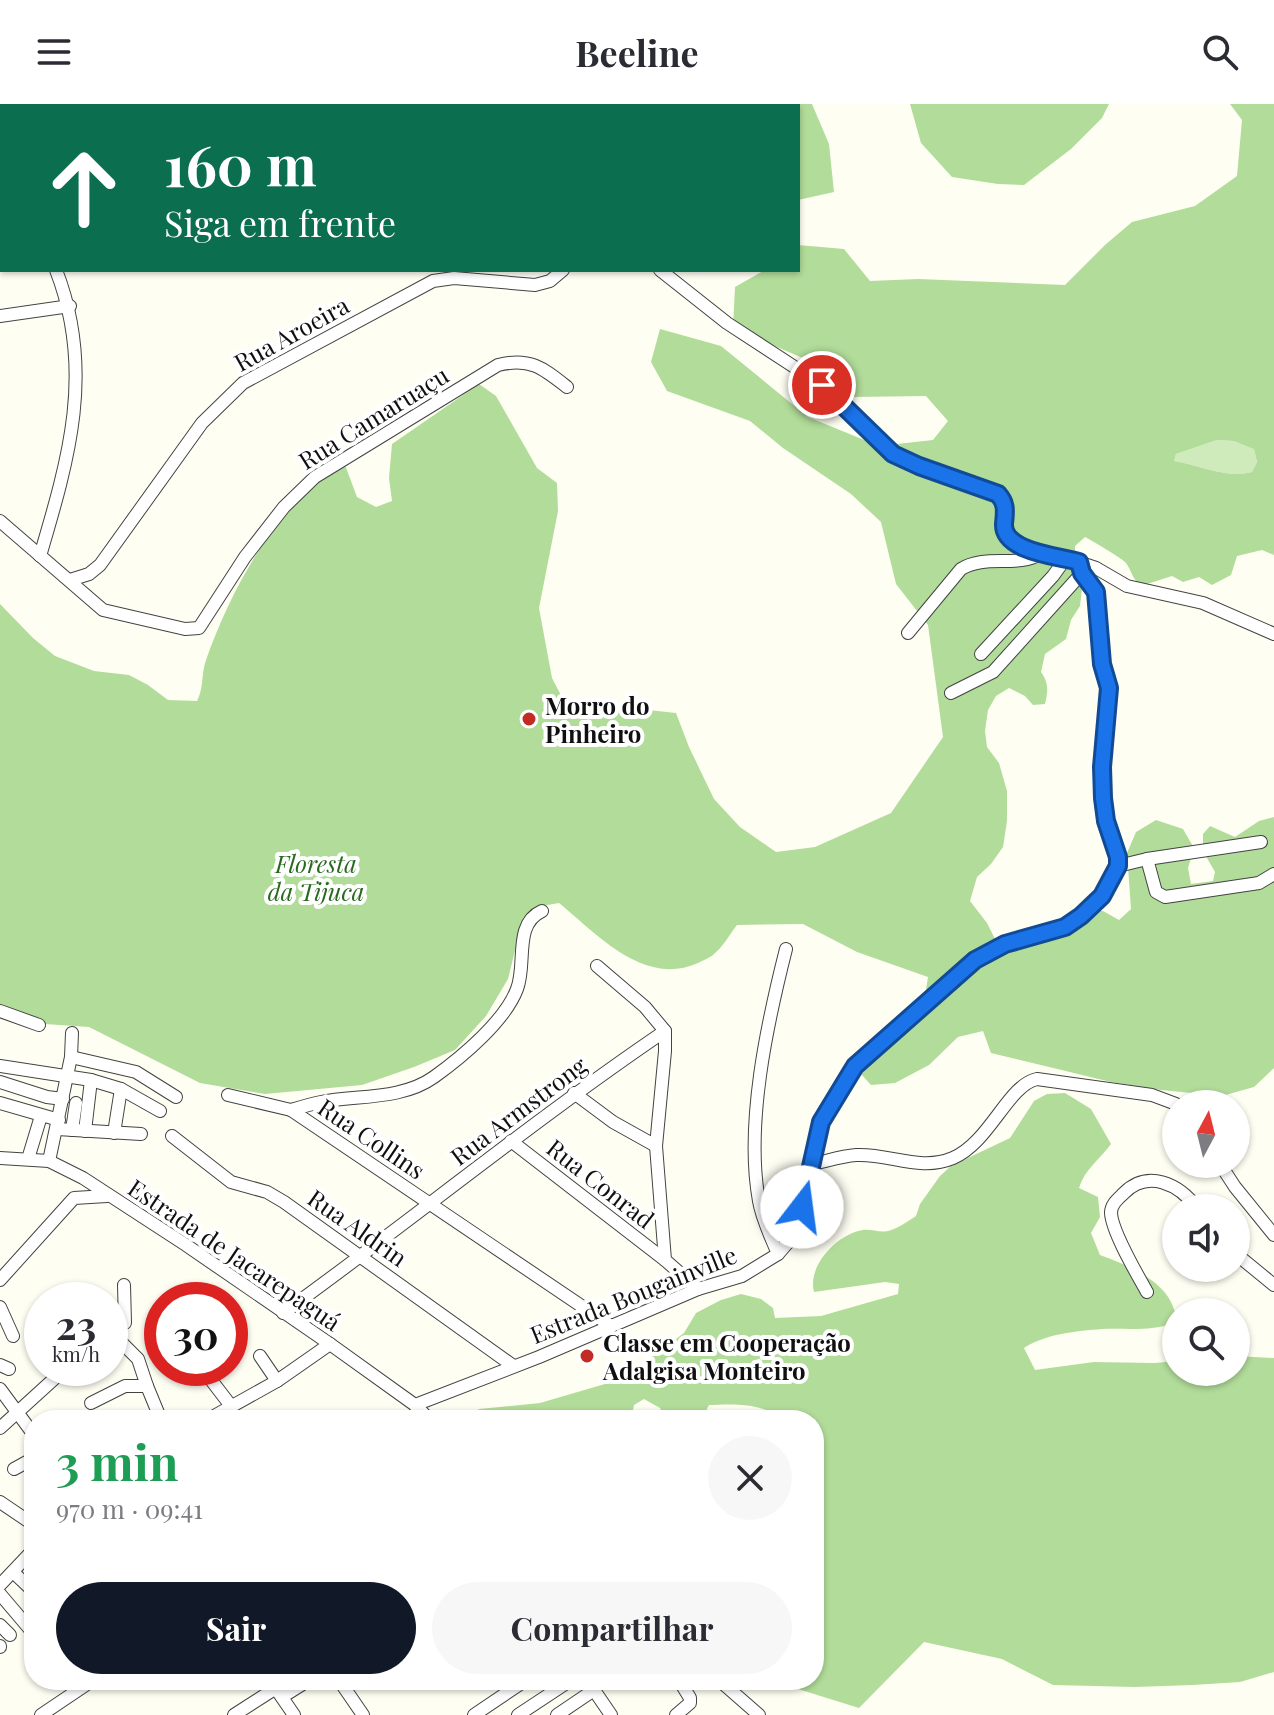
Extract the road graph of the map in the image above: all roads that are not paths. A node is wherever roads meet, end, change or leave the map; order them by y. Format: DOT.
graph roads {
  1 [pos="57,272"];
  2 [pos="561,272"];
  3 [pos="663,272"];
  4 [pos="70,306"];
  5 [pos="0,316"];
  6 [pos="567,387"];
  7 [pos="0,521"];
  8 [pos="1040,554"];
  9 [pos="40,556"];
  10 [pos="1066,558"];
  11 [pos="1080,568"];
  12 [pos="70,580"];
  13 [pos="908,633"];
  14 [pos="1274,634"];
  15 [pos="981,654"];
  16 [pos="951,693"];
  17 [pos="1261,842"];
  18 [pos="1147,859"];
  19 [pos="1118,866"];
  20 [pos="1274,874"];
  21 [pos="542,911"];
  22 [pos="786,949"];
  23 [pos="597,966"];
  24 [pos="0,1011"];
  25 [pos="39,1025"];
  26 [pos="665,1031"];
  27 [pos="72,1033"];
  28 [pos="71,1057"];
  29 [pos="3,1068"];
  30 [pos="68,1077"];
  31 [pos="91,1080"];
  32 [pos="0,1083"];
  33 [pos="121,1089"];
  34 [pos="574,1093"];
  35 [pos="228,1095"];
  36 [pos="176,1097"];
  37 [pos="1162,1099"];
  38 [pos="70,1101"];
  39 [pos="0,1103"];
  40 [pos="291,1110"];
  41 [pos="160,1111"];
  42 [pos="41,1116"];
  43 [pos="58,1125"];
  44 [pos="78,1130"];
  45 [pos="114,1133"];
  46 [pos="141,1134"];
  47 [pos="172,1136"];
  48 [pos="511,1141"];
  49 [pos="656,1146"];
  50 [pos="0,1158"];
  51 [pos="28,1159"];
  52 [pos="49,1161"];
  53 [pos="813,1164"];
  54 [pos="65,1168"];
  55 [pos="1229,1178"];
  56 [pos="1183,1194"];
  57 [pos="111,1197"];
  58 [pos="74,1198"];
  59 [pos="430,1204"];
  60 [pos="1274,1235"];
  61 [pos="778,1254"];
  62 [pos="362,1257"];
  63 [pos="665,1260"];
  64 [pos="1250,1265"];
  65 [pos="3,1271"];
  66 [pos="1274,1285"];
  67 [pos="698,1289"];
  68 [pos="1147,1292"];
  69 [pos="0,1307"];
  70 [pos="283,1313"];
  71 [pos="611,1326"];
  72 [pos="13,1336"];
  73 [pos="330,1344"];
  74 [pos="128,1348"];
  75 [pos="260,1356"];
  76 [pos="512,1365"];
  77 [pos="144,1377"];
  78 [pos="277,1381"];
  79 [pos="46,1386"];
  80 [pos="144,1386"];
  81 [pos="147,1386"];
  82 [pos="216,1386"];
  83 [pos="0,1389"];
  84 [pos="91,1403"];
  85 [pos="415,1405"];
  86 [pos="231,1406"];
  87 [pos="157,1410"];
  88 [pos="224,1410"];
  89 [pos="420,1410"];
  90 [pos="18,1411"];
  91 [pos="24,1420"];
  92 [pos="0,1428"];
  93 [pos="24,1464"];
  94 [pos="14,1469"];
  95 [pos="1,1505"];
  96 [pos="24,1519"];
  97 [pos="24,1560"];
  98 [pos="13,1572"];
  99 [pos="24,1582"];
  100 [pos="0,1585"];
  101 [pos="0,1594"];
  102 [pos="24,1622"];
  103 [pos="0,1625"];
  104 [pos="10,1635"];
  105 [pos="78,1690"];
  106 [pos="273,1690"];
  107 [pos="277,1690"];
  108 [pos="346,1690"];
  109 [pos="511,1690"];
  110 [pos="556,1690"];
  111 [pos="685,1690"];
  112 [pos="730,1690"];
  113 [pos="360,1710"];
  114 [pos="41,1715"];
  115 [pos="234,1715"];
  116 [pos="294,1715"];
  117 [pos="344,1715"];
  118 [pos="474,1715"];
  119 [pos="518,1715"];
  120 [pos="557,1715"];
  121 [pos="611,1715"];
  122 [pos="676,1715"];
  123 [pos="759,1715"];
  1 -- 4 [label="street"];
  2 -- 12 [label="street, Rua Aroeira"];
  3 -- 8 [label="street"];
  4 -- 5 [label="street"];
  4 -- 9 [label="street"];
  6 -- 12 [label="street, Rua Camaruaçu"];
  7 -- 9 [label="street"];
  8 -- 10 [label="street"];
  8 -- 13 [label="street"];
  9 -- 12 [label="street"];
  10 -- 11 [label="street"];
  10 -- 15 [label="street"];
  11 -- 14 [label="street"];
  11 -- 16 [label="street"];
  11 -- 19 [label="street"];
  17 -- 18 [label="street"];
  18 -- 19 [label="street"];
  18 -- 20 [label="street"];
  19 -- 53 [label="street, Estrada Bougainville"];
  21 -- 40 [label="street, Rua Collins"];
  22 -- 61 [label="street"];
  23 -- 26 [label="street"];
  24 -- 25 [label="street"];
  26 -- 34 [label="street, Rua Armstrong"];
  26 -- 49 [label="street"];
  27 -- 28 [label="street"];
  28 -- 30 [label="street"];
  28 -- 36 [label="street"];
  29 -- 30 [label="street"];
  29 -- 32 [label="street"];
  30 -- 31 [label="street"];
  30 -- 38 [label="street"];
  31 -- 33 [label="street"];
  31 -- 44 [label="street"];
  32 -- 38 [label="street"];
  33 -- 41 [label="street"];
  33 -- 45 [label="street"];
  34 -- 48 [label="street, Rua Armstrong"];
  34 -- 49 [label="street"];
  35 -- 40 [label="street"];
  37 -- 53 [label="street"];
  38 -- 43 [label="street"];
  38 -- 44 [label="street"];
  39 -- 42 [label="street"];
  40 -- 59 [label="street, Rua Collins"];
  42 -- 43 [label="street"];
  42 -- 51 [label="street"];
  43 -- 44 [label="street"];
  43 -- 52 [label="street"];
  44 -- 45 [label="street"];
  45 -- 46 [label="street"];
  47 -- 62 [label="street, Rua Aldrin"];
  48 -- 59 [label="street, Rua Armstrong"];
  48 -- 63 [label="street, Rua Conrad"];
  49 -- 63 [label="street"];
  50 -- 51 [label="street, Estrada de Jacarepaguá"];
  51 -- 52 [label="street, Estrada de Jacarepaguá"];
  52 -- 54 [label="street, Estrada de Jacarepaguá"];
  53 -- 61 [label="street, Estrada Bougainville"];
  54 -- 57 [label="street, Estrada de Jacarepaguá"];
  54 -- 58 [label="street"];
  55 -- 60 [label="street"];
  56 -- 68 [label="street"];
  57 -- 58 [label="street"];
  57 -- 70 [label="street, Estrada de Jacarepaguá"];
  58 -- 65 [label="street"];
  59 -- 62 [label="street, Rua Armstrong"];
  59 -- 71 [label="street, Rua Collins"];
  61 -- 67 [label="street, Estrada Bougainville"];
  62 -- 70 [label="street, Rua Armstrong"];
  62 -- 76 [label="street, Rua Aldrin"];
  63 -- 67 [label="street, Rua Conrad"];
  64 -- 66 [label="street"];
  67 -- 71 [label="street, Estrada Bougainville"];
  69 -- 72 [label="street"];
  70 -- 73 [label="street, Estrada de Jacarepaguá"];
  71 -- 76 [label="street, Estrada Bougainville"];
  73 -- 78 [label="street"];
  73 -- 85 [label="street, Estrada de Jacarepaguá"];
  74 -- 77 [label="street"];
  75 -- 78 [label="street"];
  76 -- 85 [label="street, Estrada Bougainville"];
  78 -- 86 [label="street"];
  79 -- 90 [label="street"];
  80 -- 84 [label="street"];
  81 -- 87 [label="street"];
  82 -- 86 [label="street"];
  83 -- 90 [label="street"];
  85 -- 89 [label="street, Estrada de Jacarepaguá"];
  86 -- 88 [label="street"];
  90 -- 91 [label="street"];
  90 -- 92 [label="street"];
  93 -- 94 [label="street"];
  95 -- 96 [label="street"];
  97 -- 98 [label="street"];
  98 -- 99 [label="street"];
  98 -- 100 [label="street"];
  101 -- 102 [label="street"];
  103 -- 104 [label="street"];
  105 -- 114 [label="street"];
  106 -- 115 [label="street"];
  107 -- 116 [label="street"];
  108 -- 113 [label="street"];
  109 -- 118 [label="street"];
  110 -- 119 [label="street"];
  111 -- 122 [label="street"];
  112 -- 123 [label="street"];
  113 -- 117 [label="street"];
  120 -- 121 [label="street"];
}
